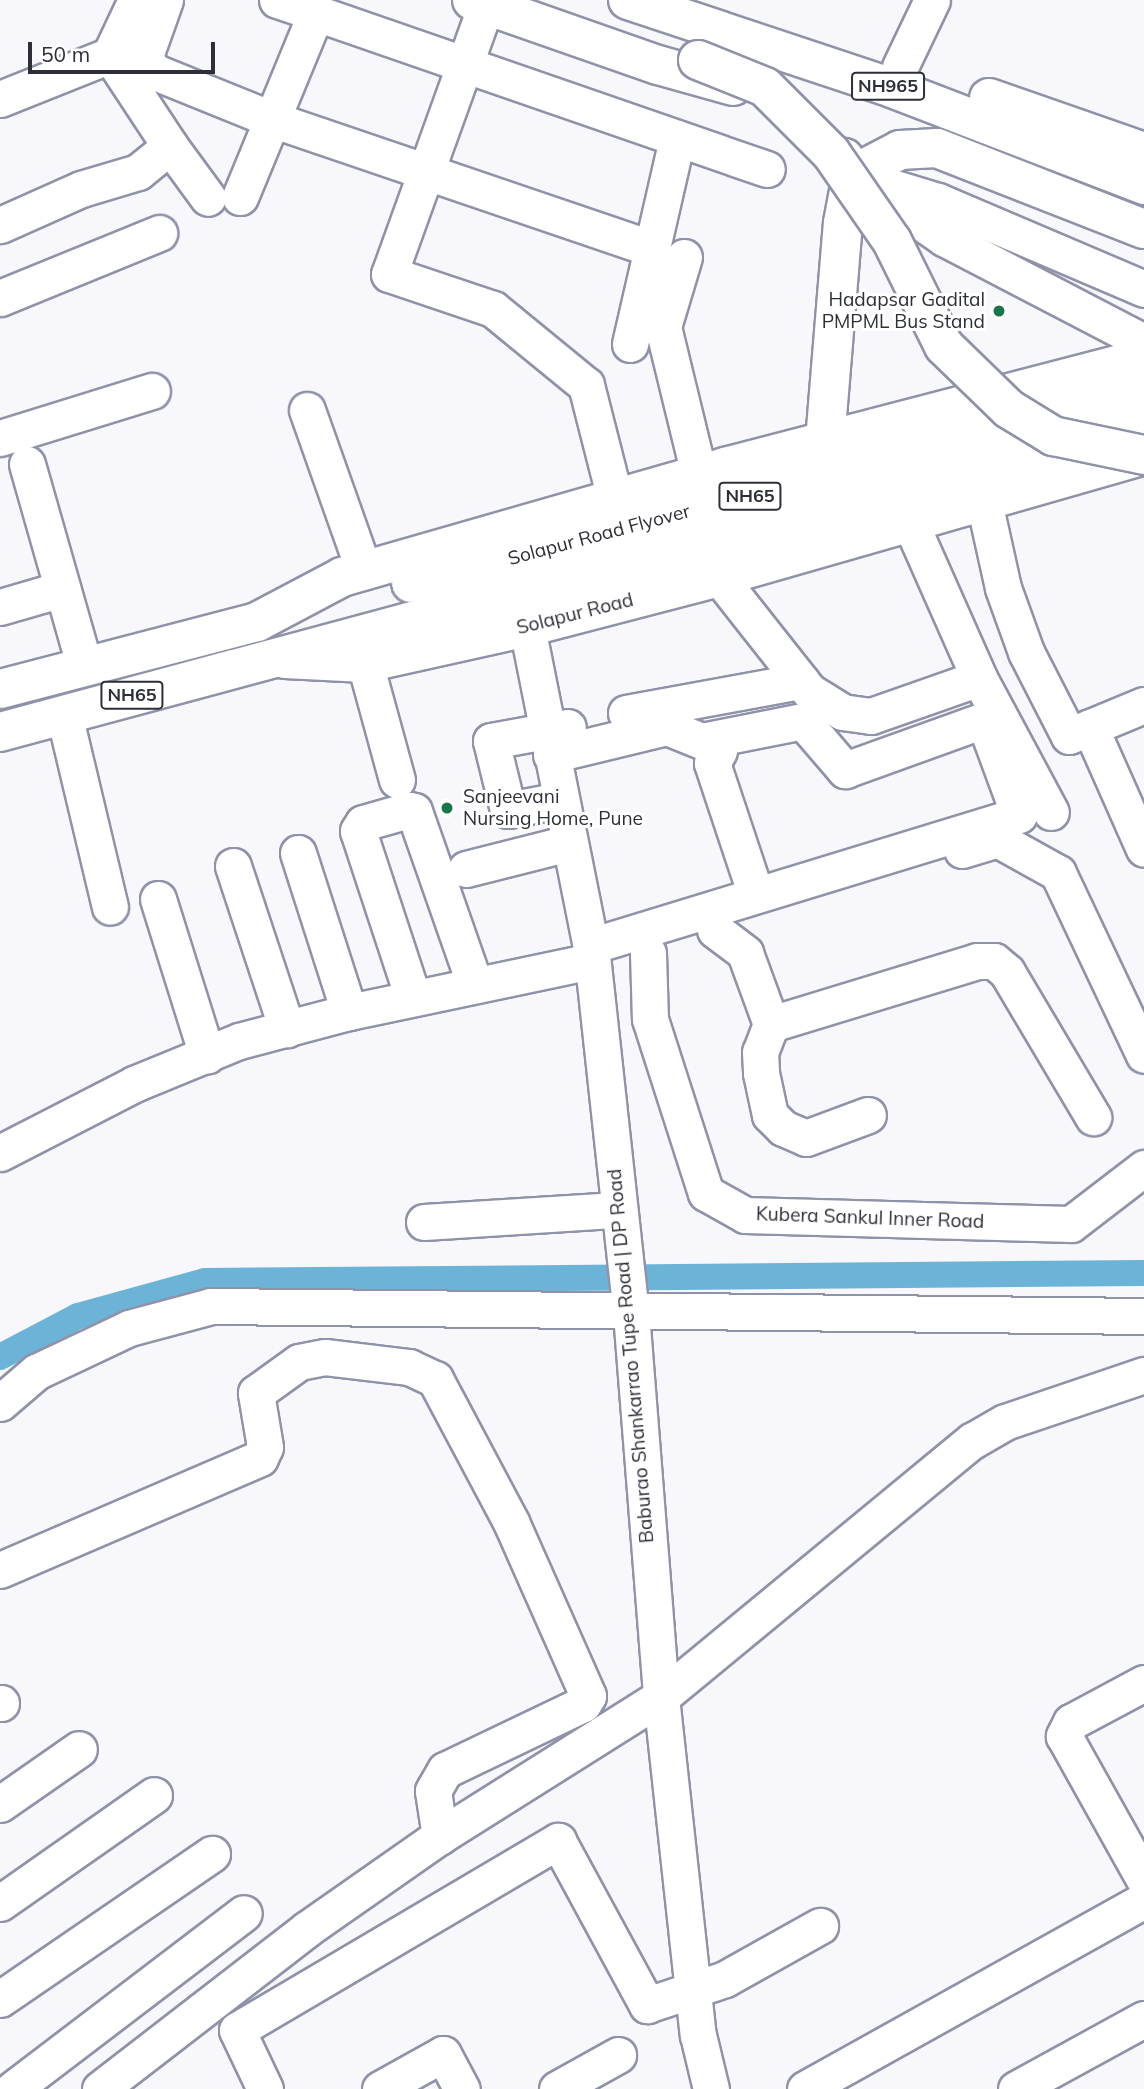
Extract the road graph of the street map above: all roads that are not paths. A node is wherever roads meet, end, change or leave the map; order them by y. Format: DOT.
graph roads {
  1 [pos="136,0"];
  2 [pos="166,0"];
  3 [pos="277,0"];
  4 [pos="524,0"];
  5 [pos="628,0"];
  6 [pos="698,0"];
  7 [pos="932,0"];
  8 [pos="479,3"];
  9 [pos="316,13"];
  10 [pos="110,55"];
  11 [pos="465,65"];
  12 [pos="900,67"];
  13 [pos="0,99"];
  14 [pos="274,120"];
  15 [pos="677,138"];
  16 [pos="170,146"];
  17 [pos="1144,152"];
  18 [pos="767,169"];
  19 [pos="428,172"];
  20 [pos="852,175"];
  21 [pos="1144,185"];
  22 [pos="0,225"];
  23 [pos="1144,229"];
  24 [pos="159,233"];
  25 [pos="669,253"];
  26 [pos="1144,289"];
  27 [pos="0,298"];
  28 [pos="1144,342"];
  29 [pos="630,344"];
  30 [pos="1144,358"];
  31 [pos="152,391"];
  32 [pos="1144,393"];
  33 [pos="307,410"];
  34 [pos="1144,424"];
  35 [pos="0,439"];
  36 [pos="825,441"];
  37 [pos="1144,455"];
  38 [pos="27,464"];
  39 [pos="699,475"];
  40 [pos="615,499"];
  41 [pos="984,502"];
  42 [pos="910,522"];
  43 [pos="719,577"];
  44 [pos="62,589"];
  45 [pos="0,607"];
  46 [pos="363,615"];
  47 [pos="527,626"];
  48 [pos="260,640"];
  49 [pos="85,667"];
  50 [pos="979,678"];
  51 [pos="801,681"];
  52 [pos="0,689"];
  53 [pos="1144,705"];
  54 [pos="64,714"];
  55 [pos="1090,727"];
  56 [pos="0,732"];
  57 [pos="549,743"];
  58 [pos="719,751"];
  59 [pos="397,780"];
  60 [pos="560,800"];
  61 [pos="1051,812"];
  62 [pos="1142,837"];
  63 [pos="569,843"];
  64 [pos="298,853"];
  65 [pos="233,866"];
  66 [pos="466,869"];
  67 [pos="756,895"];
  68 [pos="158,899"];
  69 [pos="110,906"];
  70 [pos="715,930"];
  71 [pos="648,953"];
  72 [pos="592,960"];
  73 [pos="475,985"];
  74 [pos="413,998"];
  75 [pos="349,1012"];
  76 [pos="771,1024"];
  77 [pos="287,1029"];
  78 [pos="207,1055"];
  79 [pos="1144,1055"];
  80 [pos="868,1115"];
  81 [pos="1093,1117"];
  82 [pos="0,1153"];
  83 [pos="1144,1168"];
  84 [pos="617,1210"];
  85 [pos="424,1222"];
  86 [pos="629,1305"];
  87 [pos="1144,1317"];
  88 [pos="1144,1375"];
  89 [pos="0,1403"];
  90 [pos="0,1570"];
  91 [pos="1144,1684"];
  92 [pos="662,1697"];
  93 [pos="79,1749"];
  94 [pos="154,1795"];
  95 [pos="0,1804"];
  96 [pos="449,1830"];
  97 [pos="212,1854"];
  98 [pos="1144,1879"];
  99 [pos="1144,1900"];
  100 [pos="0,1903"];
  101 [pos="244,1913"];
  102 [pos="820,1926"];
  103 [pos="693,1991"];
  104 [pos="0,1999"];
  105 [pos="1144,2019"];
  106 [pos="618,2055"];
  107 [pos="13,2089"];
  108 [pos="100,2089"];
  109 [pos="265,2089"];
  110 [pos="380,2089"];
  111 [pos="462,2089"];
  112 [pos="557,2089"];
  113 [pos="711,2089"];
  114 [pos="806,2089"];
  115 [pos="1016,2089"];
  1 -- 10 [label="street"];
  2 -- 14 [label="street"];
  3 -- 9 [label="street"];
  4 -- 37 [label="main road, bridge"];
  5 -- 21 [label="main road, NH965"];
  6 -- 12 [label="main road, NH965"];
  7 -- 12 [label="street"];
  8 -- 11 [label="street"];
  8 -- 20 [label="main road"];
  9 -- 11 [label="street"];
  9 -- 14 [label="street"];
  10 -- 13 [label="street"];
  10 -- 16 [label="street"];
  11 -- 15 [label="street"];
  11 -- 19 [label="street"];
  12 -- 17 [label="main road, NH965"];
  14 -- 16 [label="street"];
  14 -- 19 [label="street"];
  15 -- 18 [label="street"];
  15 -- 25 [label="street"];
  16 -- 22 [label="street"];
  19 -- 25 [label="street"];
  19 -- 40 [label="street"];
  20 -- 23 [label="main road"];
  20 -- 26 [label="street"];
  20 -- 28 [label="street"];
  20 -- 36 [label="main road"];
  24 -- 27 [label="street"];
  25 -- 29 [label="street"];
  25 -- 39 [label="street"];
  30 -- 36 [label="main road, Solapur Road"];
  31 -- 35 [label="street"];
  32 -- 46 [label="main road, Solapur Road Flyover / NH65"];
  33 -- 46 [label="street"];
  34 -- 46 [label="main road, Solapur Road Flyover / NH65, bridge"];
  36 -- 39 [label="main road, Solapur Road"];
  37 -- 41 [label="main road, Solapur Road"];
  38 -- 44 [label="street"];
  39 -- 40 [label="main road, Solapur Road"];
  40 -- 46 [label="main road, Solapur Road"];
  41 -- 42 [label="main road, Solapur Road"];
  41 -- 55 [label="street"];
  42 -- 43 [label="main road, Solapur Road"];
  42 -- 50 [label="street"];
  43 -- 47 [label="main road, Solapur Road"];
  43 -- 51 [label="street"];
  44 -- 45 [label="street"];
  44 -- 49 [label="street"];
  46 -- 47 [label="main road, Solapur Road"];
  46 -- 48 [label="main road, Solapur Road Flyover / NH65"];
  46 -- 48 [label="main road, Solapur Road"];
  46 -- 59 [label="street"];
  47 -- 57 [label="street, Baburao Shankarrao Tupe Road | DP Road"];
  48 -- 49 [label="main road, Solapur Road / NH65"];
  48 -- 54 [label="main road, Solapur Road / NH65"];
  49 -- 52 [label="main road, Solapur Road / NH65"];
  50 -- 51 [label="street"];
  50 -- 61 [label="street"];
  51 -- 57 [label="street"];
  53 -- 55 [label="street"];
  54 -- 56 [label="main road, Solapur Road / NH65"];
  54 -- 69 [label="street"];
  55 -- 62 [label="street"];
  57 -- 60 [label="street, Baburao Shankarrao Tupe Road | DP Road"];
  57 -- 60 [label="street"];
  57 -- 67 [label="street"];
  58 -- 67 [label="street"];
  60 -- 63 [label="street, Baburao Shankarrao Tupe Road | DP Road"];
  63 -- 66 [label="street"];
  63 -- 72 [label="street, Baburao Shankarrao Tupe Road | DP Road"];
  64 -- 75 [label="street"];
  65 -- 77 [label="street"];
  67 -- 72 [label="street"];
  68 -- 78 [label="street"];
  70 -- 71 [label="street"];
  70 -- 76 [label="street"];
  70 -- 79 [label="street"];
  71 -- 72 [label="street"];
  71 -- 83 [label="street, Kubera Sankul Inner Road"];
  72 -- 73 [label="street"];
  72 -- 84 [label="street, Baburao Shankarrao Tupe Road | DP Road"];
  73 -- 74 [label="street"];
  73 -- 74 [label="street"];
  74 -- 75 [label="street"];
  75 -- 77 [label="street"];
  76 -- 80 [label="street"];
  76 -- 81 [label="street"];
  77 -- 78 [label="street"];
  78 -- 82 [label="street"];
  84 -- 85 [label="street"];
  84 -- 86 [label="street, Baburao Shankarrao Tupe Road | DP Road"];
  86 -- 87 [label="street"];
  86 -- 89 [label="street"];
  86 -- 92 [label="street, Baburao Shankarrao Tupe Road | DP Road"];
  88 -- 92 [label="street"];
  90 -- 96 [label="street"];
  91 -- 98 [label="street"];
  92 -- 96 [label="street"];
  92 -- 103 [label="street, Baburao Shankarrao Tupe Road | DP Road"];
  93 -- 95 [label="street"];
  94 -- 100 [label="street"];
  96 -- 108 [label="street"];
  97 -- 104 [label="street"];
  99 -- 114 [label="street"];
  101 -- 107 [label="street"];
  102 -- 103 [label="street"];
  103 -- 109 [label="street"];
  103 -- 113 [label="street, Baburao Shankarrao Tupe Road | DP Road"];
  105 -- 115 [label="street"];
  106 -- 112 [label="street"];
  110 -- 111 [label="street"];
}
